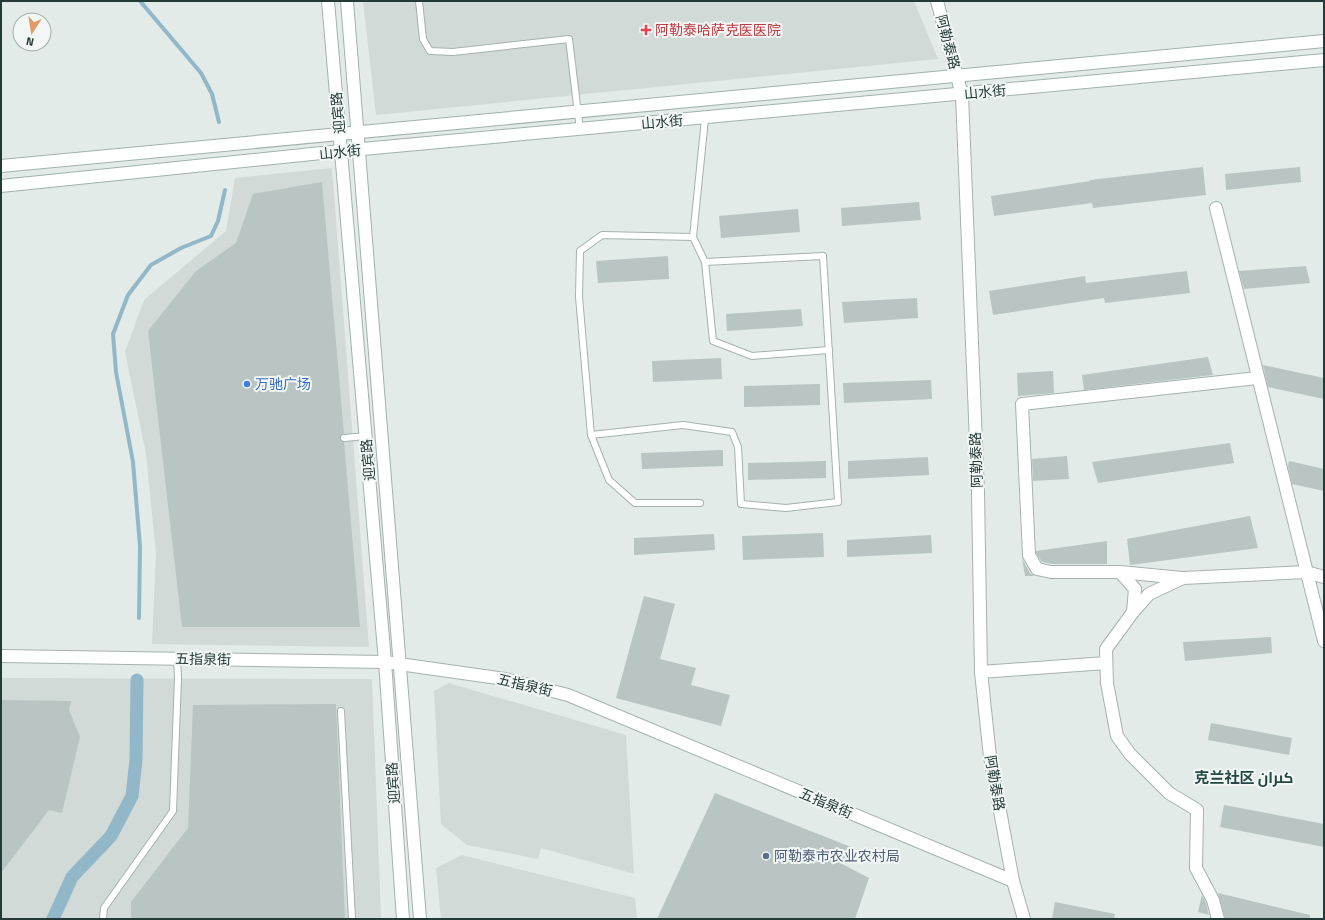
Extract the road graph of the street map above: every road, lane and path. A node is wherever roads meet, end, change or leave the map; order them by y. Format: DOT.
graph roads {
  1 [pos="328,1"];
  2 [pos="347,1"];
  3 [pos="419,1"];
  4 [pos="937,1"];
  5 [pos="1324,41"];
  6 [pos="1324,60"];
  7 [pos="957,75"];
  8 [pos="962,95"];
  9 [pos="577,111"];
  10 [pos="705,119"];
  11 [pos="580,130"];
  12 [pos="358,131"];
  13 [pos="340,133"];
  14 [pos="359,150"];
  15 [pos="341,151"];
  16 [pos="1,166"];
  17 [pos="1,186"];
  18 [pos="1216,208"];
  19 [pos="693,237"];
  20 [pos="704,262"];
  21 [pos="829,350"];
  22 [pos="1257,378"];
  23 [pos="591,434"];
  24 [pos="366,436"];
  25 [pos="344,438"];
  26 [pos="700,502"];
  27 [pos="1120,572"];
  28 [pos="1306,572"];
  29 [pos="1324,577"];
  30 [pos="1183,578"];
  31 [pos="1133,612"];
  32 [pos="1324,641"];
  33 [pos="1,656"];
  34 [pos="177,659"];
  35 [pos="385,662"];
  36 [pos="400,663"];
  37 [pos="1106,663"];
  38 [pos="981,672"];
  39 [pos="341,711"];
  40 [pos="1013,881"];
  41 [pos="103,919"];
  42 [pos="352,919"];
  43 [pos="403,919"];
  44 [pos="420,919"];
  45 [pos="1024,919"];
  46 [pos="1218,919"];
  1 -- 13 [label="main road, 迎宾路"];
  2 -- 12 [label="main road, 迎宾路"];
  3 -- 9 [label="lane"];
  4 -- 7 [label="main road, 阿勒泰路"];
  5 -- 7 [label="main road, 山水街"];
  6 -- 8 [label="main road, 山水街"];
  7 -- 8 [label="main road, 阿勒泰路"];
  7 -- 9 [label="main road, 山水街"];
  8 -- 10 [label="main road, 山水街"];
  8 -- 38 [label="main road, 阿勒泰路"];
  9 -- 11 [label="lane"];
  9 -- 12 [label="main road, 山水街"];
  10 -- 11 [label="main road, 山水街"];
  10 -- 19 [label="lane"];
  11 -- 14 [label="main road, 山水街"];
  12 -- 13 [label="main road, 山水街"];
  12 -- 14 [label="main road, 迎宾路"];
  13 -- 15 [label="main road, 迎宾路"];
  13 -- 16 [label="main road, 山水街"];
  14 -- 15 [label="main road, 山水街"];
  14 -- 36 [label="main road, 迎宾路"];
  15 -- 17 [label="main road, 山水街"];
  15 -- 24 [label="main road, 迎宾路"];
  18 -- 22 [label="main road"];
  19 -- 20 [label="lane"];
  19 -- 23 [label="lane"];
  20 -- 21 [label="lane"];
  20 -- 21 [label="lane"];
  21 -- 23 [label="lane"];
  22 -- 27 [label="main road"];
  22 -- 28 [label="main road"];
  23 -- 26 [label="lane"];
  24 -- 25 [label="lane"];
  24 -- 35 [label="main road, 迎宾路"];
  27 -- 30 [label="main road"];
  27 -- 31 [label="main road"];
  28 -- 29 [label="main road"];
  28 -- 30 [label="main road"];
  28 -- 32 [label="main road"];
  30 -- 31 [label="main road"];
  31 -- 37 [label="main road"];
  33 -- 34 [label="main road, 五指泉街"];
  34 -- 35 [label="main road, 五指泉街"];
  34 -- 41 [label="lane"];
  35 -- 36 [label="main road, 五指泉街"];
  35 -- 43 [label="main road, 迎宾路"];
  36 -- 40 [label="main road, 五指泉街"];
  36 -- 44 [label="main road, 迎宾路"];
  37 -- 38 [label="main road"];
  37 -- 46 [label="main road"];
  38 -- 40 [label="main road, 阿勒泰路"];
  39 -- 42 [label="lane"];
  40 -- 45 [label="main road, 阿勒泰路"];
}
